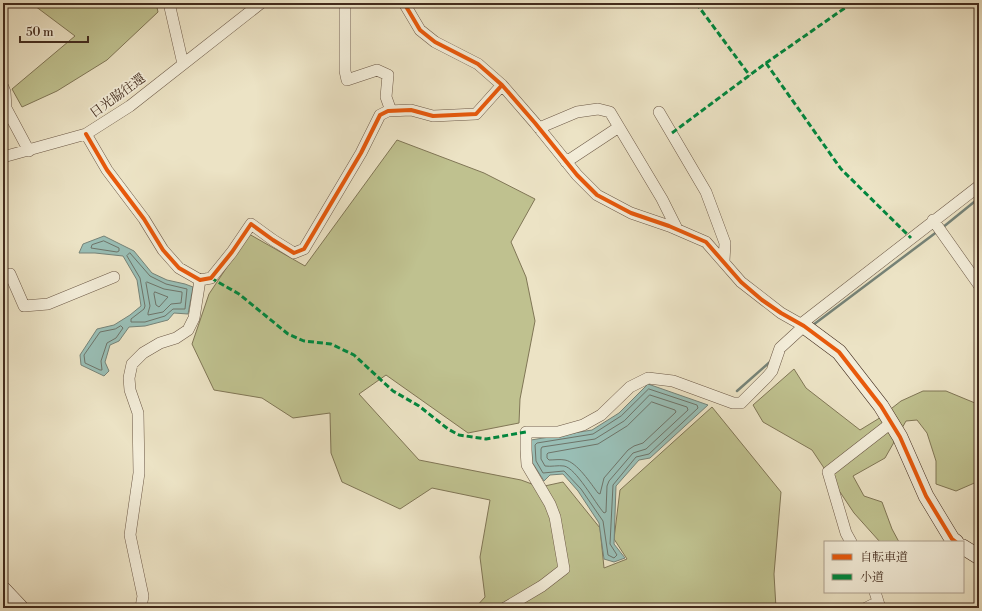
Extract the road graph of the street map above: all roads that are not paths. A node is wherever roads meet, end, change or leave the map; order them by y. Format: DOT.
graph roads {
  1 [pos="169,3"];
  2 [pos="261,3"];
  3 [pos="345,3"];
  4 [pos="404,3"];
  5 [pos="183,64"];
  6 [pos="502,85"];
  7 [pos="3,87"];
  8 [pos="391,111"];
  9 [pos="659,112"];
  10 [pos="620,127"];
  11 [pos="539,128"];
  12 [pos="86,134"];
  13 [pos="29,150"];
  14 [pos="3,157"];
  15 [pos="566,162"];
  16 [pos="979,186"];
  17 [pos="933,220"];
  18 [pos="677,229"];
  19 [pos="724,261"];
  20 [pos="3,276"];
  21 [pos="114,277"];
  22 [pos="200,280"];
  23 [pos="979,285"];
  24 [pos="803,325"];
  25 [pos="891,423"];
  26 [pos="850,541"];
  27 [pos="955,541"];
  28 [pos="3,589"];
  29 [pos="878,601"];
  30 [pos="21,608"];
  31 [pos="139,608"];
  32 [pos="505,608"];
  33 [pos="866,608"];
  1 -- 5 [label="street"];
  2 -- 5 [label="street, 日光脇往還"];
  3 -- 8 [label="street"];
  4 -- 6 [label="street"];
  5 -- 12 [label="street, 日光脇往還"];
  6 -- 8 [label="street"];
  6 -- 11 [label="street"];
  7 -- 13 [label="street"];
  8 -- 22 [label="street"];
  9 -- 19 [label="street"];
  10 -- 11 [label="street"];
  10 -- 15 [label="street"];
  10 -- 18 [label="street"];
  11 -- 15 [label="street"];
  12 -- 13 [label="street, 日光脇往還"];
  12 -- 22 [label="street"];
  13 -- 14 [label="street, 日光脇往還"];
  15 -- 18 [label="street"];
  16 -- 17 [label="street"];
  17 -- 23 [label="street"];
  17 -- 24 [label="street"];
  18 -- 19 [label="street"];
  19 -- 24 [label="street"];
  20 -- 21 [label="street"];
  22 -- 31 [label="street"];
  24 -- 25 [label="street"];
  24 -- 32 [label="street"];
  25 -- 26 [label="street"];
  25 -- 27 [label="street"];
  28 -- 30 [label="street"];
  29 -- 33 [label="street"];
}
